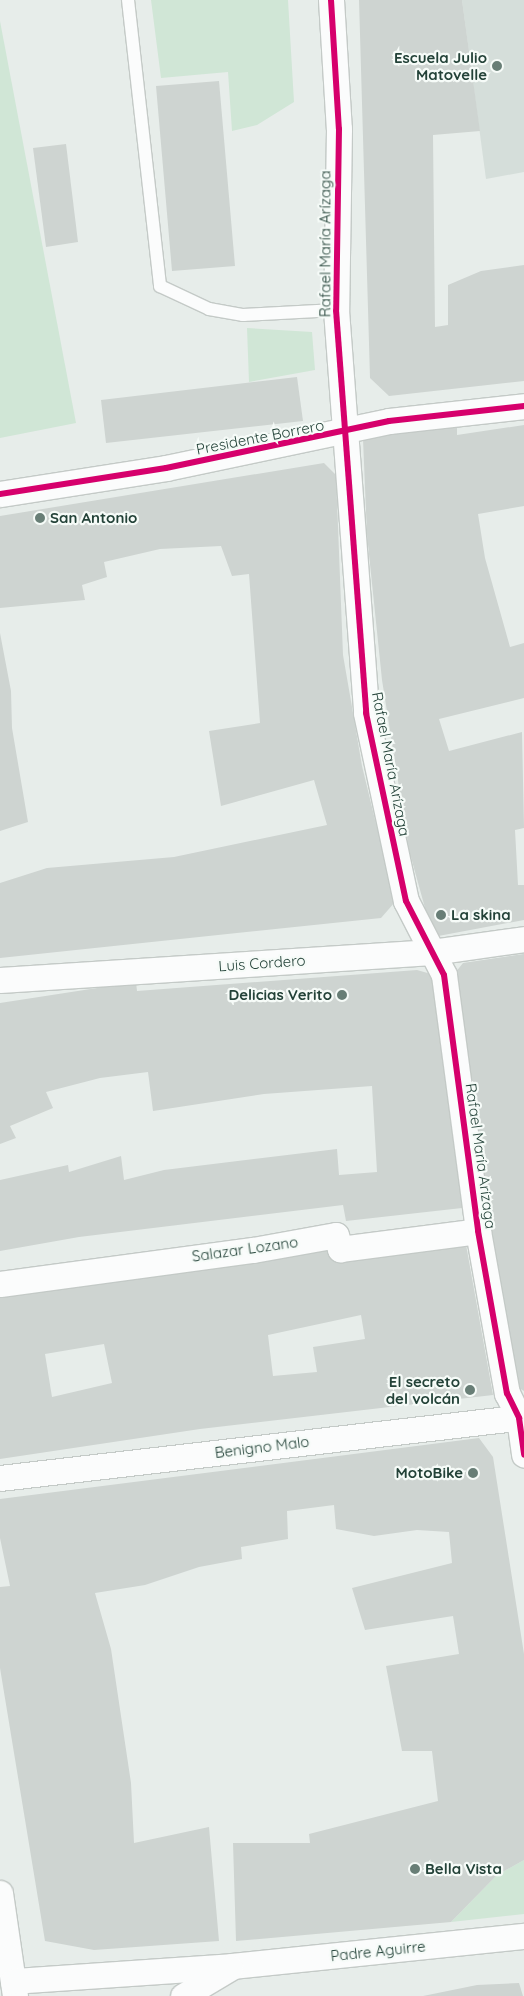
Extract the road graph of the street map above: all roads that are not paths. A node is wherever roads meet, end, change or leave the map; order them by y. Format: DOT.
graph roads {
  1 [pos="128,0"];
  2 [pos="331,0"];
  3 [pos="336,310"];
  4 [pos="524,406"];
  5 [pos="346,432"];
  6 [pos="0,494"];
  7 [pos="524,938"];
  8 [pos="432,952"];
  9 [pos="0,980"];
  10 [pos="478,1231"];
  11 [pos="0,1284"];
  12 [pos="521,1418"];
  13 [pos="524,1455"];
  14 [pos="0,1478"];
  15 [pos="0,1893"];
  16 [pos="524,1936"];
  17 [pos="232,1966"];
  18 [pos="14,1989"];
  19 [pos="183,1996"];
  1 -- 3 [label="lane"];
  2 -- 3 [label="street, Rafael María Arízaga"];
  3 -- 5 [label="street, Rafael María Arízaga"];
  4 -- 5 [label="street, Presidente Borrero"];
  5 -- 6 [label="street, Presidente Borrero"];
  5 -- 8 [label="street, Rafael María Arízaga"];
  7 -- 8 [label="street, Luis Cordero"];
  8 -- 9 [label="street, Luis Cordero"];
  8 -- 10 [label="street, Rafael María Arízaga"];
  10 -- 11 [label="street, Salazar Lozano"];
  10 -- 12 [label="street, Rafael María Arízaga"];
  12 -- 13 [label="street, Rafael María Arízaga"];
  12 -- 14 [label="street, Benigno Malo"];
  15 -- 18 [label="street"];
  16 -- 17 [label="street, Padre Aguirre"];
  17 -- 18 [label="street, Padre Aguirre"];
  17 -- 19 [label="street, Padre Aguirre"];
}
